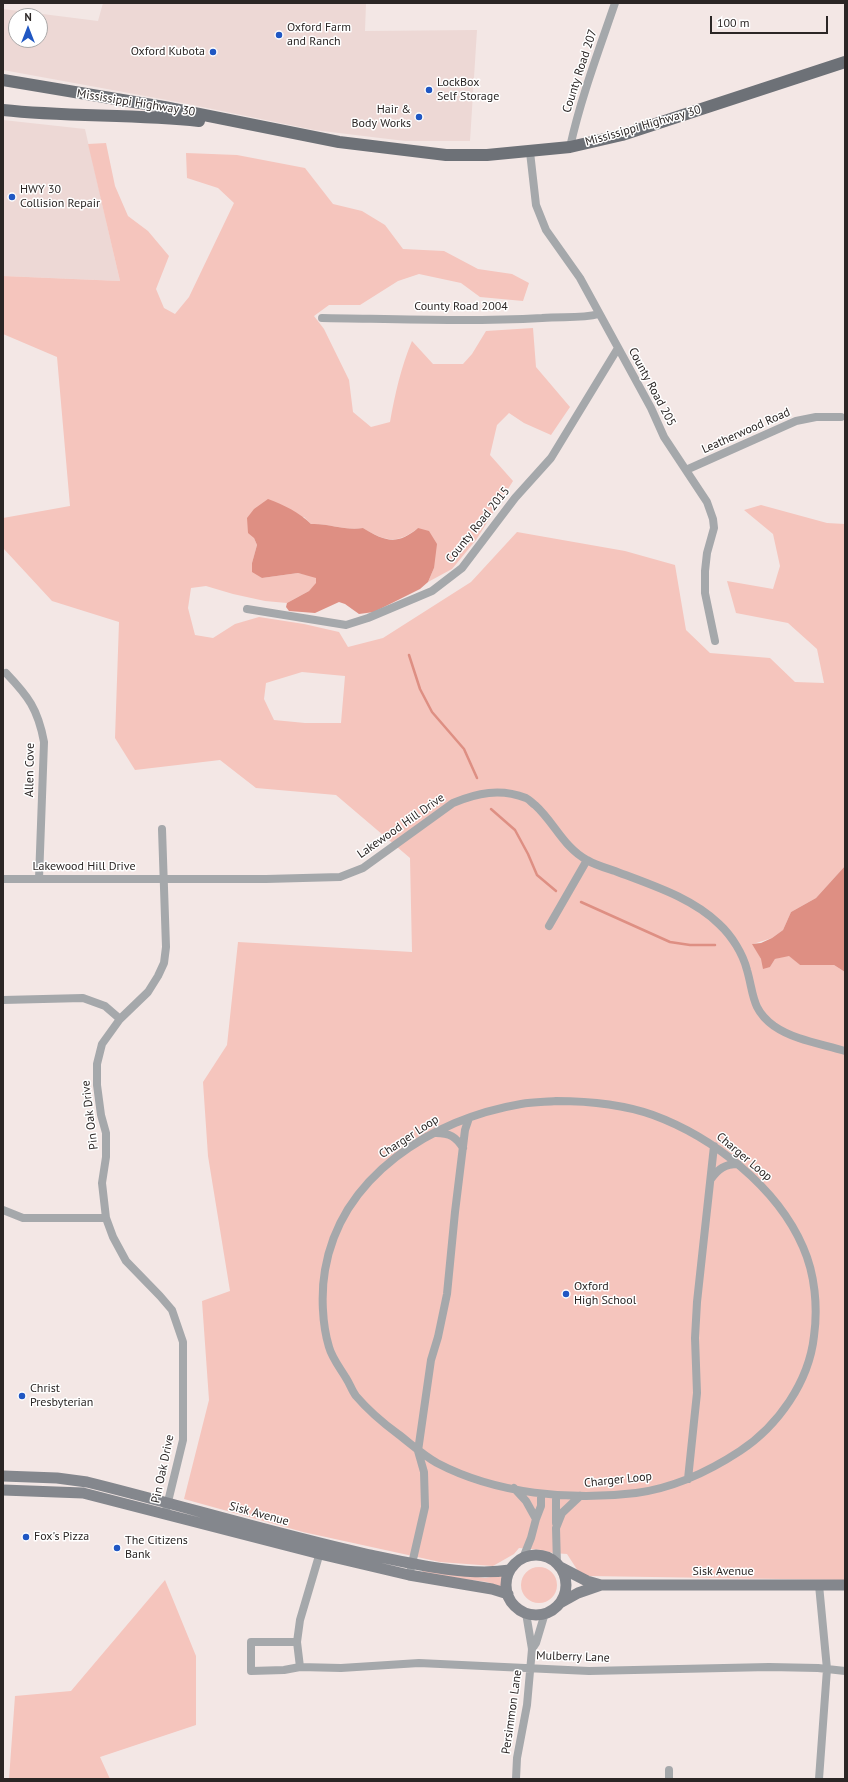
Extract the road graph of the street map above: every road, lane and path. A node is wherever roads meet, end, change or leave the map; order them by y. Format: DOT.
graph roads {
  1 [pos="615,3"];
  2 [pos="845,62"];
  3 [pos="3,80"];
  4 [pos="70,93"];
  5 [pos="3,110"];
  6 [pos="68,114"];
  7 [pos="268,129"];
  8 [pos="570,146"];
  9 [pos="530,152"];
  10 [pos="599,314"];
  11 [pos="322,318"];
  12 [pos="618,348"];
  13 [pos="841,417"];
  14 [pos="686,470"];
  15 [pos="247,609"];
  16 [pos="715,641"];
  17 [pos="6,673"];
  18 [pos="162,829"];
  19 [pos="587,860"];
  20 [pos="3,879"];
  21 [pos="39,879"];
  22 [pos="164,880"];
  23 [pos="549,926"];
  24 [pos="3,1000"];
  25 [pos="120,1019"];
  26 [pos="845,1051"];
  27 [pos="469,1118"];
  28 [pos="434,1133"];
  29 [pos="714,1146"];
  30 [pos="463,1148"];
  31 [pos="738,1164"];
  32 [pos="710,1181"];
  33 [pos="3,1210"];
  34 [pos="106,1218"];
  35 [pos="418,1451"];
  36 [pos="3,1476"];
  37 [pos="688,1479"];
  38 [pos="514,1488"];
  39 [pos="3,1490"];
  40 [pos="541,1494"];
  41 [pos="556,1495"];
  42 [pos="580,1496"];
  43 [pos="166,1509"];
  44 [pos="536,1519"];
  45 [pos="556,1528"];
  46 [pos="321,1549"];
  47 [pos="523,1558"];
  48 [pos="559,1565"];
  49 [pos="410,1569"];
  50 [pos="510,1570"];
  51 [pos="602,1585"];
  52 [pos="819,1585"];
  53 [pos="845,1585"];
  54 [pos="508,1594"];
  55 [pos="558,1605"];
  56 [pos="526,1613"];
  57 [pos="545,1613"];
  58 [pos="297,1642"];
  59 [pos="532,1649"];
  60 [pos="300,1667"];
  61 [pos="530,1668"];
  62 [pos="827,1669"];
  63 [pos="845,1671"];
  64 [pos="669,1770"];
  65 [pos="516,1779"];
  66 [pos="669,1779"];
  67 [pos="819,1779"];
  1 -- 8 [label="street, County Road 207"];
  2 -- 8 [label="main road, Mississippi Highway 30"];
  3 -- 4 [label="main road, Mississippi Highway 30"];
  4 -- 6 [label="main road"];
  4 -- 7 [label="main road, Mississippi Highway 30"];
  5 -- 6 [label="main road, Mississippi Highway 30"];
  6 -- 7 [label="main road, Mississippi Highway 30"];
  7 -- 9 [label="main road, Mississippi Highway 30"];
  8 -- 9 [label="main road, Mississippi Highway 30"];
  9 -- 10 [label="street, County Road 205"];
  10 -- 11 [label="street, County Road 2004"];
  10 -- 12 [label="street, County Road 205"];
  12 -- 14 [label="street, County Road 205"];
  12 -- 15 [label="street, County Road 2015"];
  13 -- 14 [label="street, Leatherwood Road"];
  14 -- 16 [label="street, County Road 205"];
  17 -- 21 [label="street, Allen Cove"];
  18 -- 22 [label="street, Pin Oak Drive"];
  19 -- 22 [label="street, Lakewood Hill Drive"];
  19 -- 23 [label="street"];
  19 -- 26 [label="street, Lakewood Hill Drive"];
  20 -- 21 [label="street, Lakewood Hill Drive"];
  21 -- 22 [label="street, Lakewood Hill Drive"];
  22 -- 25 [label="street, Pin Oak Drive"];
  24 -- 25 [label="street"];
  25 -- 34 [label="street, Pin Oak Drive"];
  27 -- 28 [label="street, Charger Loop"];
  27 -- 29 [label="street, Charger Loop"];
  27 -- 30 [label="street"];
  28 -- 30 [label="street"];
  28 -- 35 [label="street, Charger Loop"];
  29 -- 31 [label="street, Charger Loop"];
  29 -- 32 [label="street"];
  30 -- 35 [label="street"];
  31 -- 32 [label="street"];
  31 -- 37 [label="street, Charger Loop"];
  32 -- 37 [label="street"];
  33 -- 34 [label="street"];
  34 -- 43 [label="street, Pin Oak Drive"];
  35 -- 38 [label="street, Charger Loop"];
  35 -- 49 [label="street"];
  36 -- 43 [label="street, Sisk Avenue"];
  37 -- 42 [label="street, Charger Loop"];
  38 -- 40 [label="street, Charger Loop"];
  38 -- 44 [label="street"];
  39 -- 43 [label="street, Sisk Avenue"];
  40 -- 41 [label="street, Charger Loop"];
  40 -- 44 [label="street"];
  41 -- 42 [label="street, Charger Loop"];
  41 -- 45 [label="street"];
  42 -- 45 [label="street"];
  43 -- 46 [label="street, Sisk Avenue"];
  44 -- 47 [label="street"];
  45 -- 48 [label="street"];
  46 -- 49 [label="street, Sisk Avenue"];
  46 -- 58 [label="street"];
  47 -- 48 [label="street, Sisk Avenue"];
  47 -- 50 [label="street"];
  48 -- 51 [label="street, Sisk Avenue"];
  48 -- 55 [label="street"];
  49 -- 50 [label="street, Sisk Avenue"];
  49 -- 54 [label="street, Sisk Avenue"];
  50 -- 54 [label="street"];
  51 -- 52 [label="street, Sisk Avenue"];
  51 -- 55 [label="street, Sisk Avenue"];
  52 -- 53 [label="street, Sisk Avenue"];
  52 -- 62 [label="street"];
  54 -- 56 [label="street"];
  55 -- 57 [label="street, Sisk Avenue"];
  56 -- 57 [label="street"];
  56 -- 59 [label="street, Persimmon Lane"];
  57 -- 59 [label="street, Persimmon Lane"];
  58 -- 60 [label="street"];
  58 -- 60 [label="street, Mulberry Lane"];
  59 -- 61 [label="street, Persimmon Lane"];
  60 -- 61 [label="street, Mulberry Lane"];
  61 -- 62 [label="street, Mulberry Lane"];
  61 -- 65 [label="street, Persimmon Lane"];
  62 -- 63 [label="street, Mulberry Lane"];
  62 -- 67 [label="street"];
  64 -- 66 [label="street"];
}
